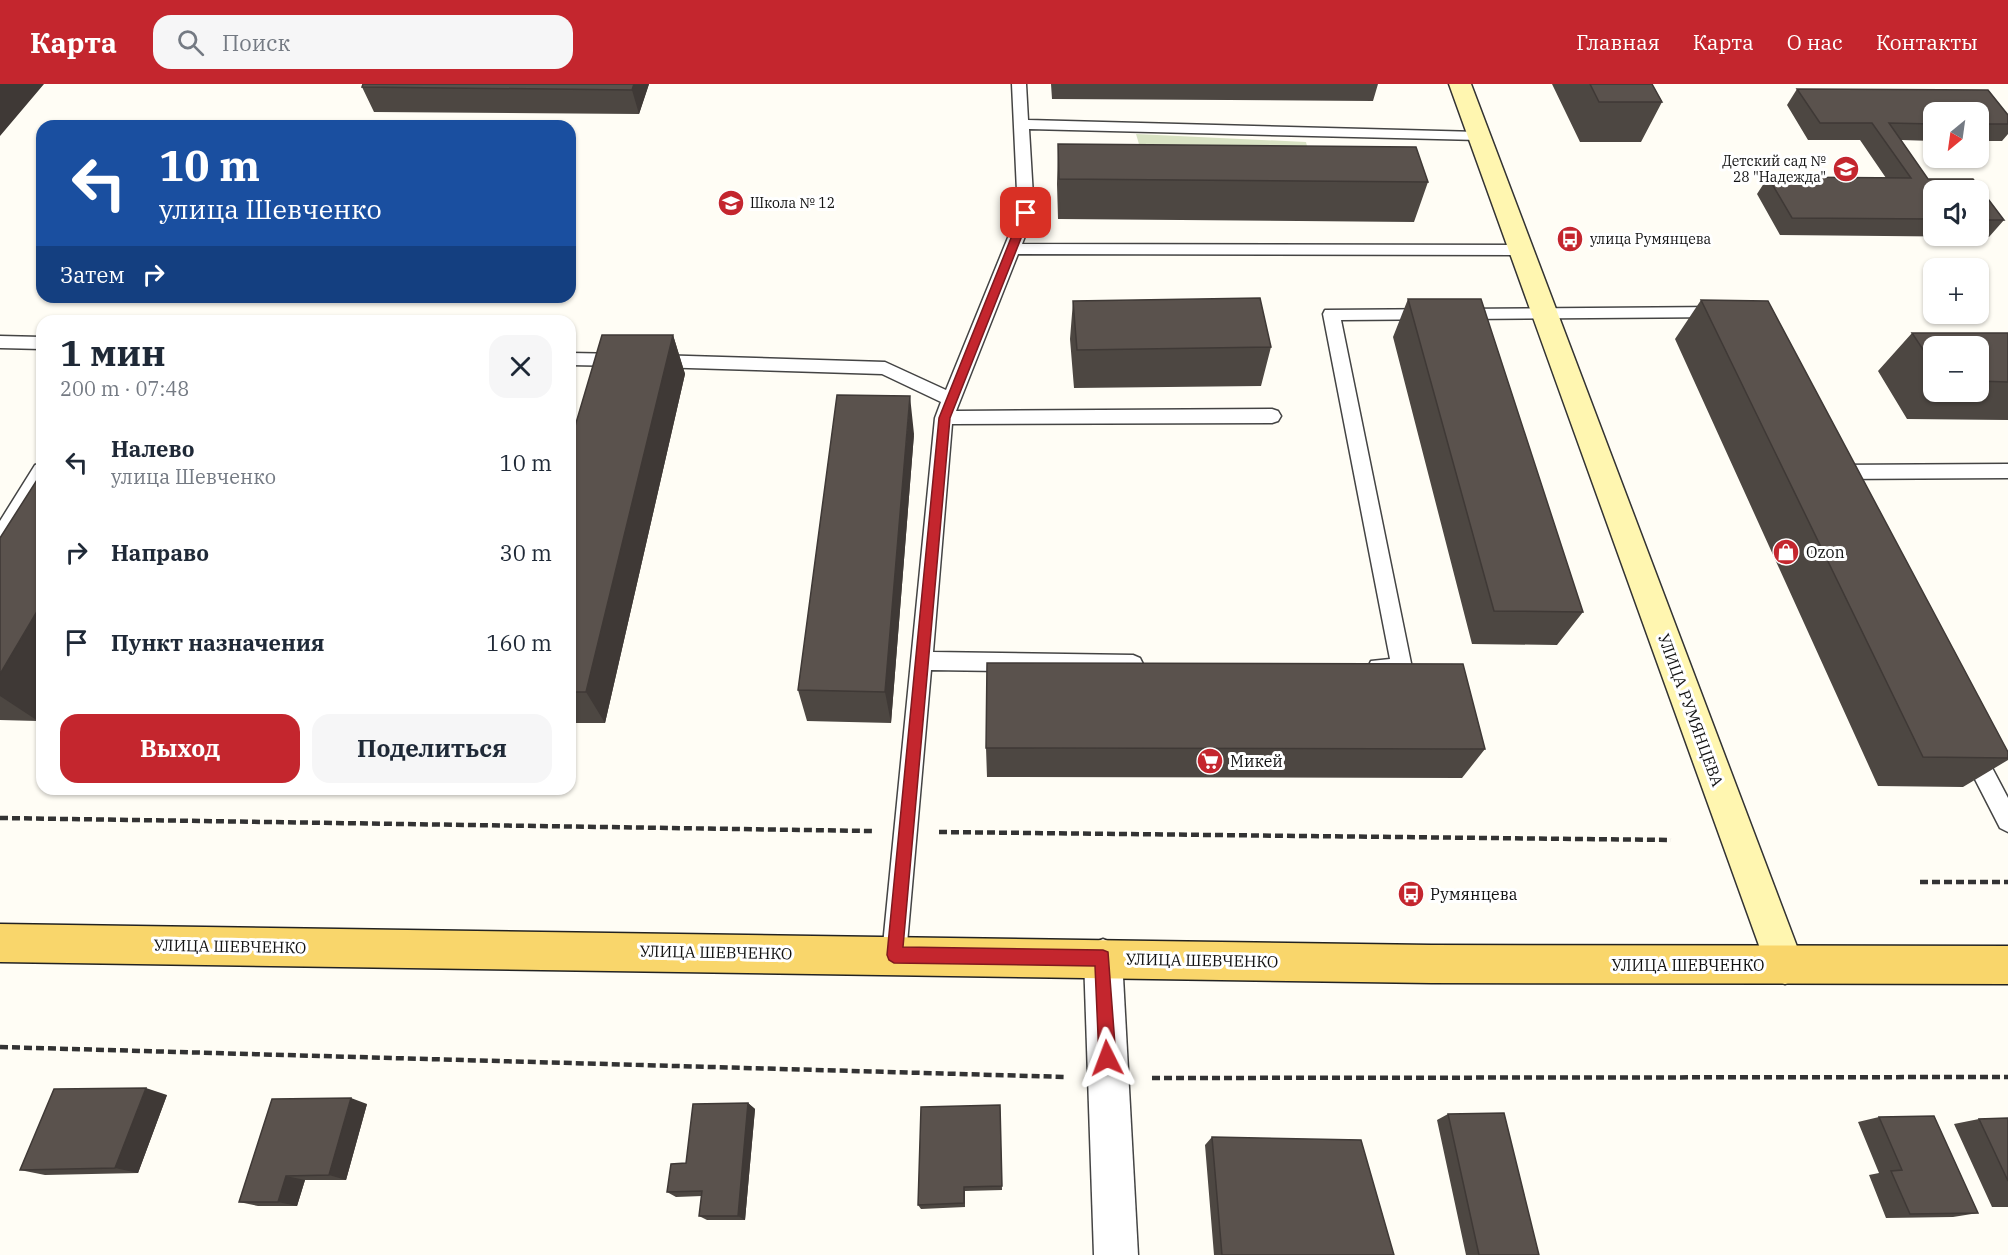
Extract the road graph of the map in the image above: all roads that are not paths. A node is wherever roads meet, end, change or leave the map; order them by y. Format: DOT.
graph roads {
  1 [pos="1019,84"];
  2 [pos="1460,84"];
  3 [pos="1021,124"];
  4 [pos="1479,135"];
  5 [pos="1011,249"];
  6 [pos="1521,250"];
  7 [pos="1742,313"];
  8 [pos="1545,315"];
  9 [pos="0,342"];
  10 [pos="36,344"];
  11 [pos="576,358"];
  12 [pos="952,400"];
  13 [pos="1272,416"];
  14 [pos="944,418"];
  15 [pos="2008,471"];
  16 [pos="36,480"];
  17 [pos="1836,494"];
  18 [pos="0,537"];
  19 [pos="922,660"];
  20 [pos="1156,664"];
  21 [pos="1356,667"];
  22 [pos="1964,737"];
  23 [pos="2008,821"];
  24 [pos="0,943"];
  25 [pos="894,955"];
  26 [pos="1103,958"];
  27 [pos="1785,965"];
  28 [pos="2008,965"];
  29 [pos="1116,1255"];
  1 -- 3 [label="lane"];
  2 -- 4 [label="main road, УЛИЦА РУМЯНЦЕВА"];
  3 -- 4 [label="lane"];
  3 -- 5 [label="lane"];
  4 -- 6 [label="main road, УЛИЦА РУМЯНЦЕВА"];
  5 -- 6 [label="lane"];
  5 -- 12 [label="lane"];
  6 -- 8 [label="main road, УЛИЦА РУМЯНЦЕВА"];
  7 -- 8 [label="lane"];
  8 -- 21 [label="lane"];
  8 -- 27 [label="main road, УЛИЦА РУМЯНЦЕВА"];
  9 -- 10 [label="lane"];
  11 -- 12 [label="lane"];
  12 -- 14 [label="lane"];
  13 -- 14 [label="lane"];
  14 -- 19 [label="lane"];
  15 -- 17 [label="lane"];
  16 -- 18 [label="lane"];
  19 -- 20 [label="lane"];
  19 -- 25 [label="lane"];
  22 -- 23 [label="lane"];
  24 -- 25 [label="main road, УЛИЦА ШЕВЧЕНКО"];
  25 -- 26 [label="main road, УЛИЦА ШЕВЧЕНКО"];
  26 -- 27 [label="main road, УЛИЦА ШЕВЧЕНКО"];
  26 -- 29 [label="street"];
  27 -- 28 [label="main road, УЛИЦА ШЕВЧЕНКО"];
}
